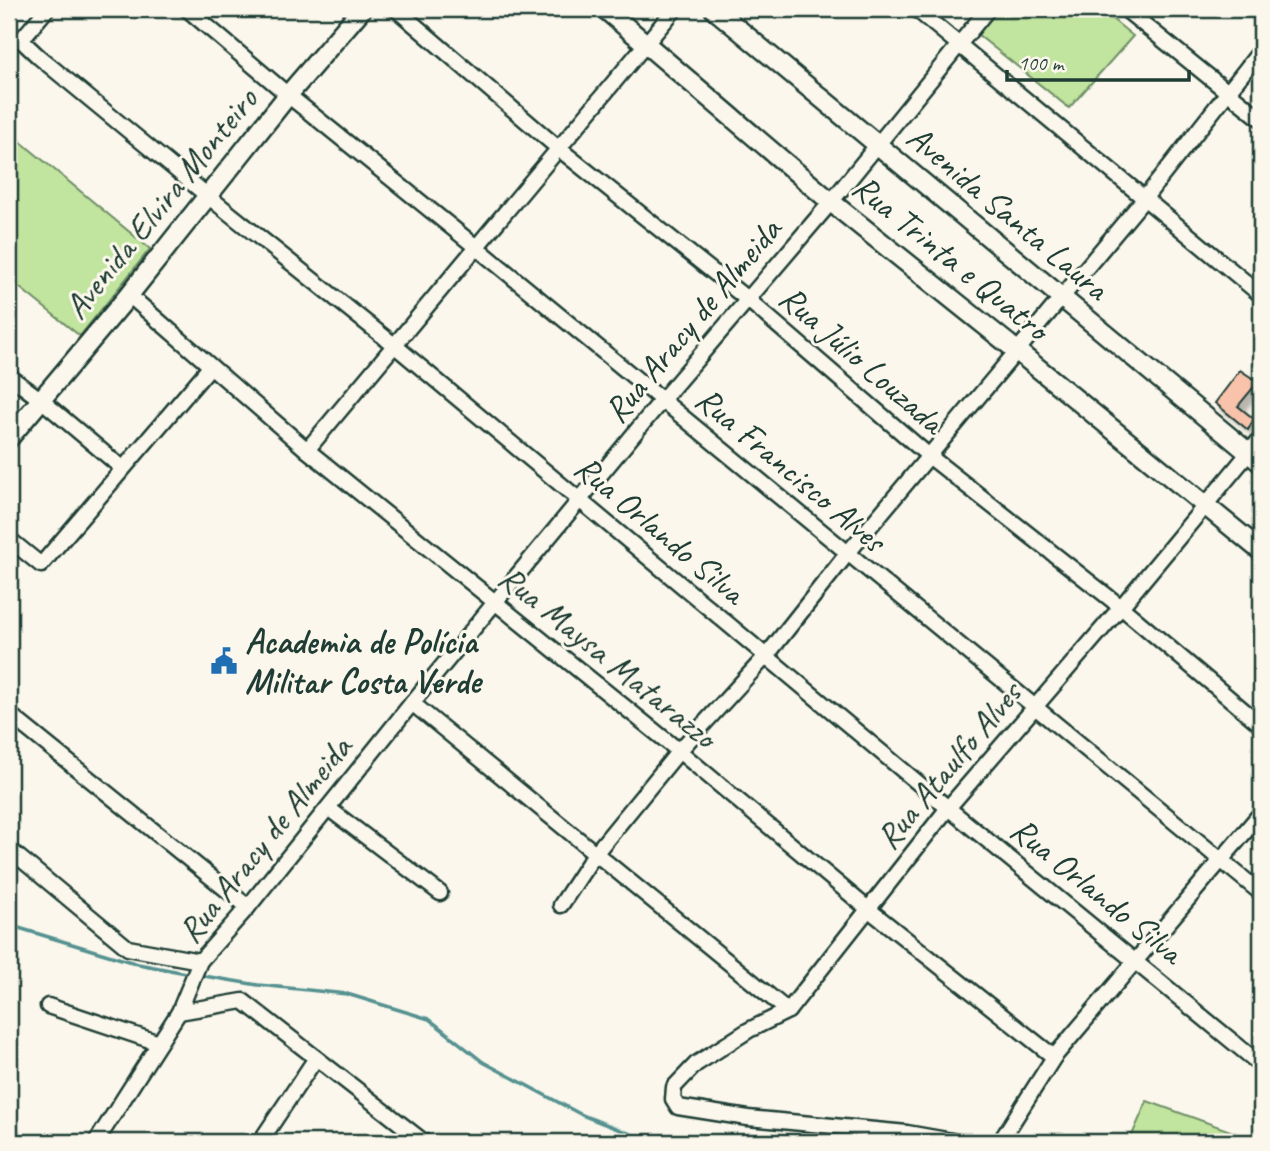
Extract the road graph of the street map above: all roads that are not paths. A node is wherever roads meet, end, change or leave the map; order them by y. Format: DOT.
graph roads {
  1 [pos="47,9"];
  2 [pos="187,9"];
  3 [pos="362,9"];
  4 [pos="396,9"];
  5 [pos="605,9"];
  6 [pos="674,9"];
  7 [pos="714,9"];
  8 [pos="916,9"];
  9 [pos="988,9"];
  10 [pos="1125,9"];
  11 [pos="647,42"];
  12 [pos="959,45"];
  13 [pos="1261,50"];
  14 [pos="1228,91"];
  15 [pos="288,95"];
  16 [pos="1261,119"];
  17 [pos="878,144"];
  18 [pos="558,148"];
  19 [pos="209,197"];
  20 [pos="1144,199"];
  21 [pos="831,202"];
  22 [pos="476,247"];
  23 [pos="129,295"];
  24 [pos="1261,295"];
  25 [pos="1062,298"];
  26 [pos="747,299"];
  27 [pos="394,345"];
  28 [pos="1017,351"];
  29 [pos="210,367"];
  30 [pos="9,376"];
  31 [pos="40,398"];
  32 [pos="662,400"];
  33 [pos="9,438"];
  34 [pos="1261,438"];
  35 [pos="307,450"];
  36 [pos="929,456"];
  37 [pos="1255,458"];
  38 [pos="122,468"];
  39 [pos="579,500"];
  40 [pos="1206,505"];
  41 [pos="9,539"];
  42 [pos="1261,551"];
  43 [pos="847,554"];
  44 [pos="495,604"];
  45 [pos="1121,607"];
  46 [pos="767,655"];
  47 [pos="412,703"];
  48 [pos="1035,708"];
  49 [pos="9,714"];
  50 [pos="1261,724"];
  51 [pos="679,751"];
  52 [pos="328,808"];
  53 [pos="948,808"];
  54 [pos="1261,813"];
  55 [pos="9,849"];
  56 [pos="594,855"];
  57 [pos="1221,861"];
  58 [pos="440,893"];
  59 [pos="1261,893"];
  60 [pos="561,905"];
  61 [pos="248,907"];
  62 [pos="868,909"];
  63 [pos="1136,960"];
  64 [pos="197,966"];
  65 [pos="48,1006"];
  66 [pos="788,1011"];
  67 [pos="179,1012"];
  68 [pos="159,1043"];
  69 [pos="1054,1057"];
  70 [pos="316,1058"];
  71 [pos="1261,1065"];
  72 [pos="96,1142"];
  73 [pos="260,1142"];
  74 [pos="424,1142"];
  75 [pos="958,1142"];
  76 [pos="1000,1142"];
  1 -- 19 [label="street, Rua Orlando Silva"];
  2 -- 15 [label="street, Rua Francisco Alves"];
  3 -- 15 [label="street, Avenida Elvira Monteiro"];
  4 -- 18 [label="street, Rua Júlio Louzada"];
  5 -- 11 [label="street, Rua Trinta e Quatro"];
  6 -- 11 [label="street"];
  7 -- 17 [label="street, Avenida Santa Laura"];
  8 -- 12 [label="street"];
  9 -- 12 [label="street, Rua Aracy de Almeida"];
  10 -- 14 [label="street"];
  11 -- 18 [label="street"];
  11 -- 21 [label="street, Rua Trinta e Quatro"];
  12 -- 17 [label="street, Rua Aracy de Almeida"];
  12 -- 20 [label="street"];
  13 -- 14 [label="street"];
  14 -- 16 [label="street"];
  14 -- 20 [label="street"];
  15 -- 19 [label="street, Avenida Elvira Monteiro"];
  15 -- 22 [label="street, Rua Francisco Alves"];
  17 -- 21 [label="street, Rua Aracy de Almeida"];
  17 -- 25 [label="street, Avenida Santa Laura"];
  18 -- 22 [label="street"];
  18 -- 26 [label="street, Rua Júlio Louzada"];
  19 -- 23 [label="street, Avenida Elvira Monteiro"];
  19 -- 27 [label="street, Rua Orlando Silva"];
  20 -- 24 [label="street"];
  20 -- 25 [label="street"];
  21 -- 26 [label="street, Rua Aracy de Almeida"];
  21 -- 28 [label="street, Rua Trinta e Quatro"];
  22 -- 27 [label="street"];
  22 -- 32 [label="street, Rua Francisco Alves"];
  23 -- 29 [label="street, Rua Maysa Matarazzo"];
  23 -- 31 [label="street, Avenida Elvira Monteiro"];
  25 -- 28 [label="street"];
  25 -- 37 [label="street, Avenida Santa Laura"];
  26 -- 32 [label="street, Rua Aracy de Almeida"];
  26 -- 36 [label="street, Rua Júlio Louzada"];
  27 -- 35 [label="street"];
  27 -- 39 [label="street, Rua Orlando Silva"];
  28 -- 36 [label="street"];
  28 -- 40 [label="street, Rua Trinta e Quatro"];
  29 -- 35 [label="street, Rua Maysa Matarazzo"];
  29 -- 38 [label="street"];
  30 -- 31 [label="street"];
  31 -- 33 [label="street, Avenida Elvira Monteiro"];
  31 -- 38 [label="street"];
  32 -- 39 [label="street, Rua Aracy de Almeida"];
  32 -- 43 [label="street, Rua Francisco Alves"];
  34 -- 37 [label="street, Rua Ataulfo Alves"];
  35 -- 44 [label="street, Rua Maysa Matarazzo"];
  36 -- 43 [label="street"];
  36 -- 45 [label="street, Rua Júlio Louzada"];
  37 -- 40 [label="street, Rua Ataulfo Alves"];
  38 -- 41 [label="street"];
  39 -- 44 [label="street, Rua Aracy de Almeida"];
  39 -- 46 [label="street, Rua Orlando Silva"];
  40 -- 42 [label="street, Rua Trinta e Quatro"];
  40 -- 45 [label="street, Rua Ataulfo Alves"];
  43 -- 46 [label="street"];
  43 -- 48 [label="street, Rua Francisco Alves"];
  44 -- 47 [label="street, Rua Aracy de Almeida"];
  44 -- 51 [label="street, Rua Maysa Matarazzo"];
  45 -- 48 [label="street, Rua Ataulfo Alves"];
  45 -- 50 [label="street, Rua Júlio Louzada"];
  46 -- 51 [label="street"];
  46 -- 53 [label="street, Rua Orlando Silva"];
  47 -- 52 [label="street, Rua Aracy de Almeida"];
  47 -- 56 [label="street"];
  48 -- 53 [label="street, Rua Ataulfo Alves"];
  48 -- 57 [label="street, Rua Francisco Alves"];
  49 -- 61 [label="street"];
  51 -- 56 [label="street"];
  51 -- 62 [label="street, Rua Maysa Matarazzo"];
  52 -- 58 [label="street"];
  52 -- 61 [label="street, Rua Aracy de Almeida"];
  53 -- 62 [label="street, Rua Ataulfo Alves"];
  53 -- 63 [label="street, Rua Orlando Silva"];
  54 -- 57 [label="street"];
  55 -- 64 [label="street"];
  56 -- 60 [label="street"];
  56 -- 66 [label="street"];
  57 -- 59 [label="street, Rua Francisco Alves"];
  57 -- 63 [label="street"];
  61 -- 64 [label="street, Rua Aracy de Almeida"];
  62 -- 66 [label="street, Rua Ataulfo Alves"];
  62 -- 69 [label="street, Rua Maysa Matarazzo"];
  63 -- 69 [label="street"];
  63 -- 71 [label="street, Rua Orlando Silva"];
  64 -- 67 [label="street, Rua Aracy de Almeida"];
  65 -- 68 [label="street"];
  66 -- 75 [label="street, Rua Ataulfo Alves"];
  67 -- 68 [label="street, Rua Aracy de Almeida"];
  67 -- 70 [label="street"];
  68 -- 72 [label="street, Rua Aracy de Almeida"];
  69 -- 76 [label="street"];
  70 -- 73 [label="street"];
  70 -- 74 [label="street"];
}
